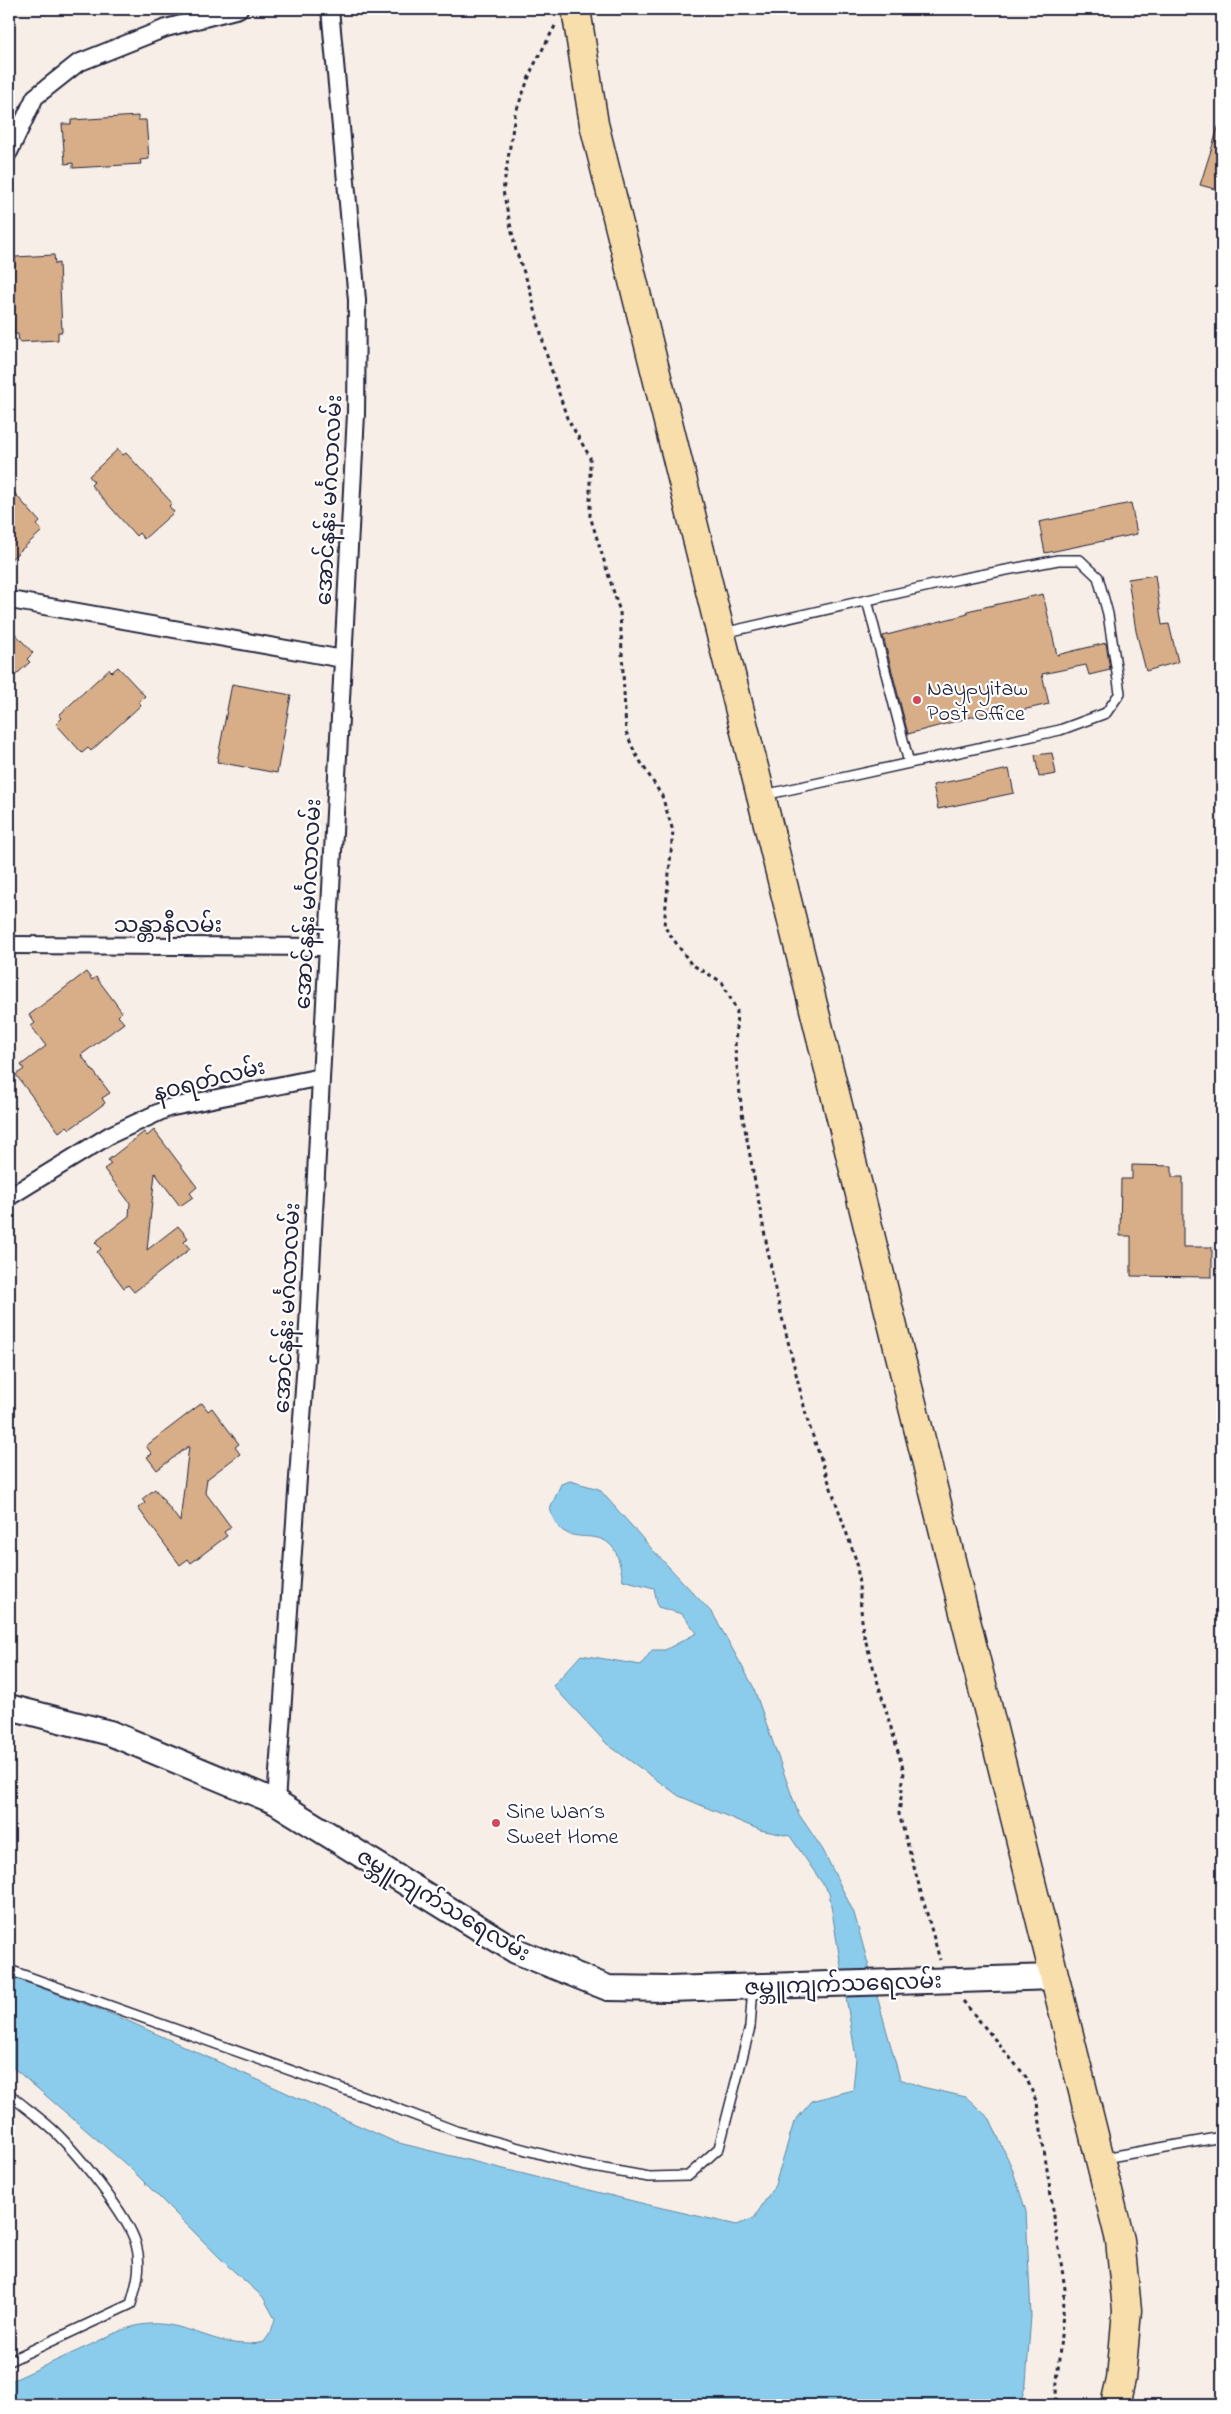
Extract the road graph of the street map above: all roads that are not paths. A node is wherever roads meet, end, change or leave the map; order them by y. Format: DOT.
graph roads {
  1 [pos="239,9"];
  2 [pos="330,9"];
  3 [pos="568,13"];
  4 [pos="9,152"];
  5 [pos="867,600"];
  6 [pos="16,601"];
  7 [pos="721,634"];
  8 [pos="343,659"];
  9 [pos="909,763"];
  10 [pos="761,796"];
  11 [pos="9,945"];
  12 [pos="328,947"];
  13 [pos="321,1077"];
  14 [pos="9,1198"];
  15 [pos="9,1707"];
  16 [pos="276,1802"];
  17 [pos="9,1970"];
  18 [pos="1054,1977"];
  19 [pos="753,1986"];
  20 [pos="9,2094"];
  21 [pos="1222,2137"];
  22 [pos="1101,2158"];
  23 [pos="9,2361"];
  24 [pos="1115,2405"];
  1 -- 4 [label="street"];
  2 -- 8 [label="street, အောင်နန်း မင်္ဂလာလမ်း"];
  3 -- 7 [label="highway"];
  5 -- 7 [label="lane"];
  5 -- 9 [label="lane"];
  5 -- 9 [label="lane"];
  6 -- 8 [label="street"];
  7 -- 10 [label="highway"];
  8 -- 12 [label="street, အောင်နန်း မင်္ဂလာလမ်း"];
  9 -- 10 [label="lane"];
  10 -- 18 [label="highway"];
  11 -- 12 [label="street, သန္တာနီလမ်း"];
  12 -- 13 [label="street, အောင်နန်း မင်္ဂလာလမ်း"];
  13 -- 14 [label="street, နဝရတ်လမ်း"];
  13 -- 16 [label="street, အောင်နန်း မင်္ဂလာလမ်း"];
  15 -- 16 [label="main road, ဇမ္ဘူကျက်သရေလမ်း"];
  16 -- 19 [label="main road, ဇမ္ဘူကျက်သရေလမ်း"];
  17 -- 19 [label="lane"];
  18 -- 19 [label="main road, ဇမ္ဘူကျက်သရေလမ်း"];
  18 -- 22 [label="highway"];
  20 -- 23 [label="lane"];
  21 -- 22 [label="lane"];
  22 -- 24 [label="highway"];
}
